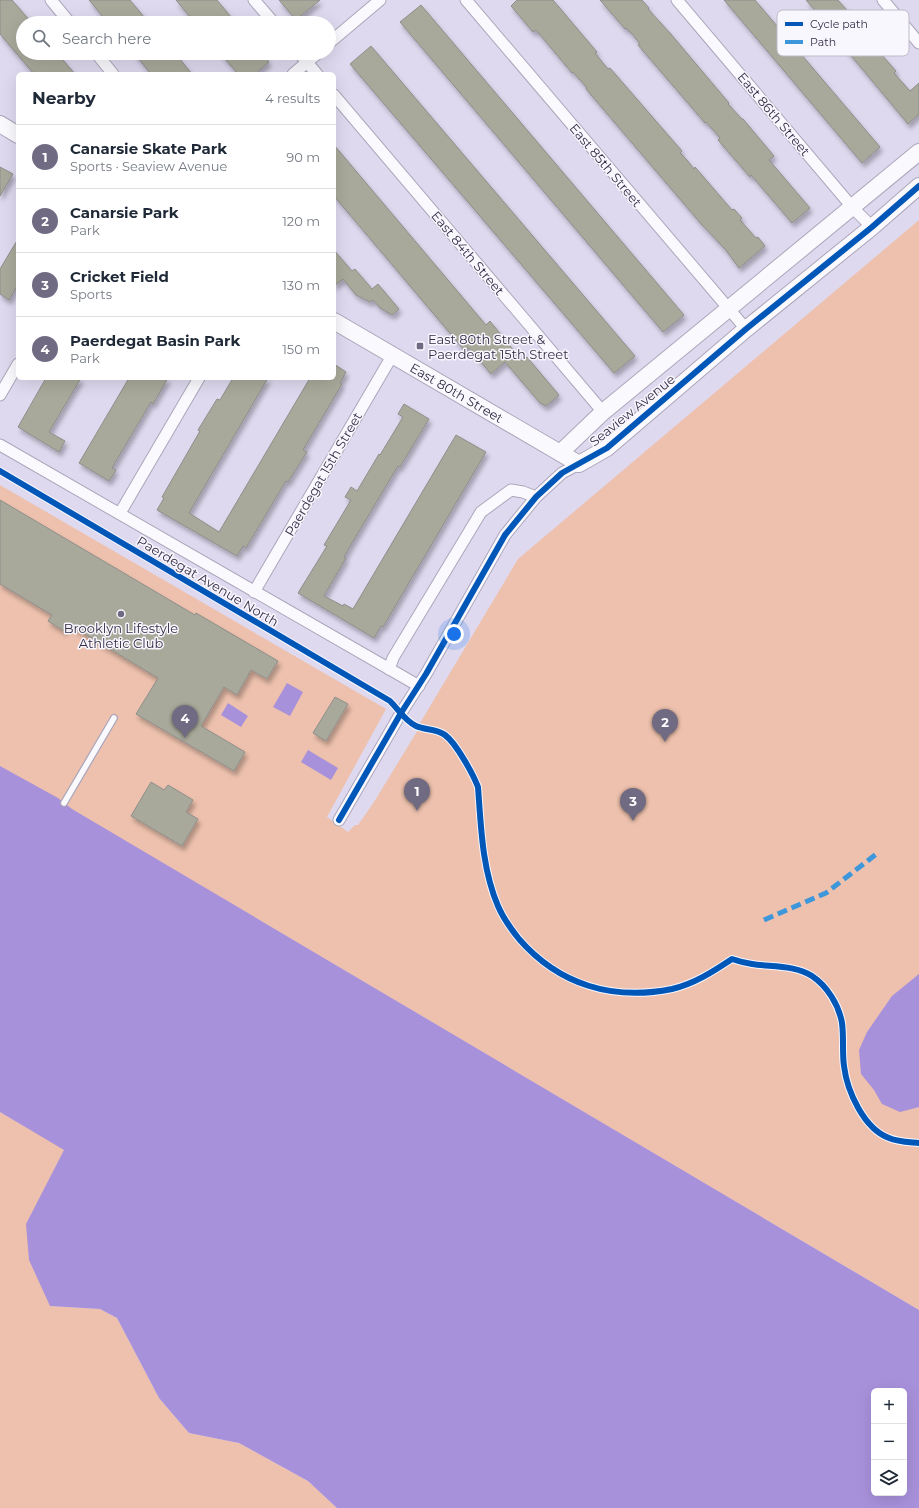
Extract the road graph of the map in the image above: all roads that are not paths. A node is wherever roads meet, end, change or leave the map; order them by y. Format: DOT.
graph roads {
  1 [pos="51,0"];
  2 [pos="254,0"];
  3 [pos="380,0"];
  4 [pos="466,0"];
  5 [pos="677,0"];
  6 [pos="882,0"];
  7 [pos="891,10"];
  8 [pos="64,16"];
  9 [pos="268,16"];
  10 [pos="909,31"];
  11 [pos="336,37"];
  12 [pos="919,43"];
  13 [pos="102,60"];
  14 [pos="309,60"];
  15 [pos="307,62"];
  16 [pos="111,72"];
  17 [pos="295,72"];
  18 [pos="315,72"];
  19 [pos="336,97"];
  20 [pos="0,124"];
  21 [pos="16,134"];
  22 [pos="919,152"];
  23 [pos="919,186"];
  24 [pos="852,208"];
  25 [pos="872,227"];
  26 [pos="729,309"];
  27 [pos="336,322"];
  28 [pos="746,329"];
  29 [pos="392,356"];
  30 [pos="16,367"];
  31 [pos="198,380"];
  32 [pos="0,395"];
  33 [pos="602,412"];
  34 [pos="0,445"];
  35 [pos="560,453"];
  36 [pos="579,464"];
  37 [pos="536,497"];
  38 [pos="120,513"];
  39 [pos="254,592"];
  40 [pos="389,669"];
  41 [pos="419,686"];
  42 [pos="114,718"];
  43 [pos="64,803"];
  44 [pos="339,820"];
  1 -- 8 [label="street"];
  2 -- 9 [label="street"];
  3 -- 11 [label="street"];
  4 -- 26 [label="street, East 85th Street"];
  5 -- 24 [label="street, East 86th Street"];
  6 -- 7 [label="street"];
  10 -- 12 [label="street"];
  13 -- 16 [label="street"];
  14 -- 15 [label="street"];
  15 -- 17 [label="street"];
  15 -- 18 [label="street"];
  19 -- 33 [label="street, East 84th Street"];
  20 -- 21 [label="street"];
  22 -- 24 [label="street, Seaview Avenue"];
  23 -- 25 [label="street, Seaview Avenue"];
  24 -- 25 [label="street, East 86th Street"];
  24 -- 26 [label="street, Seaview Avenue"];
  25 -- 28 [label="street, Seaview Avenue"];
  26 -- 28 [label="street, East 85th Street"];
  26 -- 33 [label="street, Seaview Avenue"];
  27 -- 29 [label="street, East 80th Street"];
  28 -- 36 [label="street, Seaview Avenue"];
  29 -- 35 [label="street, East 80th Street"];
  29 -- 39 [label="street, Paerdegat 15th Street"];
  30 -- 32 [label="street"];
  31 -- 38 [label="street"];
  33 -- 35 [label="street, Seaview Avenue"];
  34 -- 38 [label="street, Paerdegat Avenue North"];
  35 -- 36 [label="street, East 80th Street"];
  36 -- 37 [label="street, Seaview Avenue"];
  37 -- 40 [label="street"];
  37 -- 41 [label="street, Seaview Avenue"];
  38 -- 39 [label="street, Paerdegat Avenue North"];
  39 -- 40 [label="street, Paerdegat Avenue North"];
  40 -- 41 [label="street, Paerdegat Avenue North"];
  41 -- 44 [label="street, Seaview Avenue"];
  42 -- 43 [label="lane"];
}
